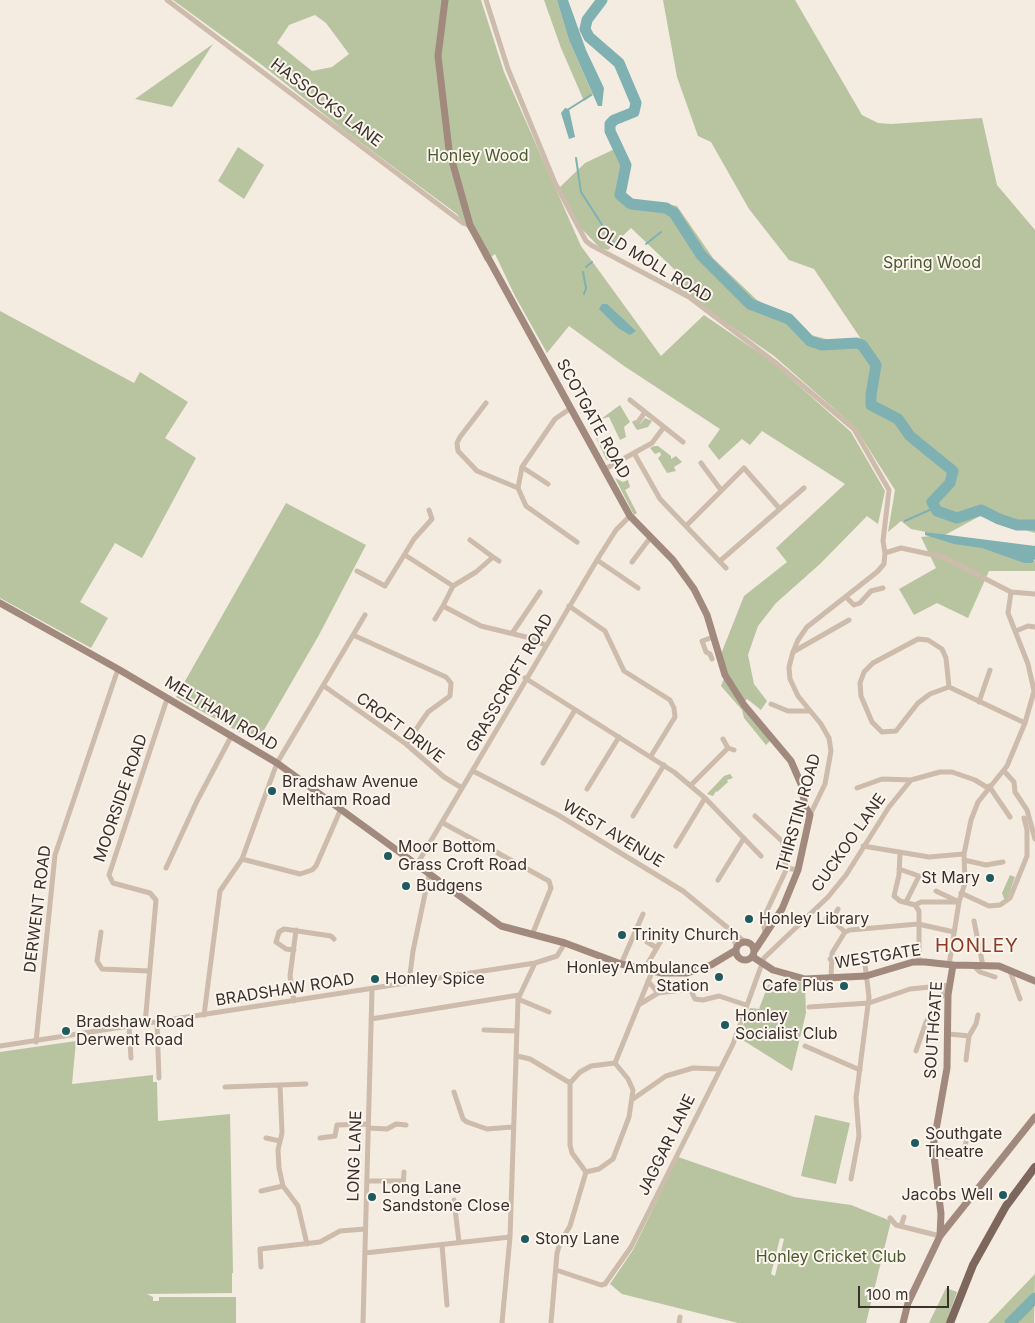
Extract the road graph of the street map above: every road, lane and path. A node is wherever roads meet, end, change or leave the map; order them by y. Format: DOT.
graph roads {
  1 [pos="167,0"];
  2 [pos="445,0"];
  3 [pos="486,0"];
  4 [pos="470,225"];
  5 [pos="630,400"];
  6 [pos="486,404"];
  7 [pos="571,408"];
  8 [pos="645,412"];
  9 [pos="638,422"];
  10 [pos="664,427"];
  11 [pos="683,442"];
  12 [pos="634,453"];
  13 [pos="702,463"];
  14 [pos="522,467"];
  15 [pos="605,469"];
  16 [pos="548,484"];
  17 [pos="518,488"];
  18 [pos="804,488"];
  19 [pos="721,490"];
  20 [pos="780,509"];
  21 [pos="429,510"];
  22 [pos="630,516"];
  23 [pos="686,526"];
  24 [pos="650,538"];
  25 [pos="470,540"];
  26 [pos="578,542"];
  27 [pos="885,553"];
  28 [pos="405,555"];
  29 [pos="493,557"];
  30 [pos="597,560"];
  31 [pos="499,561"];
  32 [pos="720,561"];
  33 [pos="632,562"];
  34 [pos="726,568"];
  35 [pos="357,571"];
  36 [pos="453,586"];
  37 [pos="638,588"];
  38 [pos="883,588"];
  39 [pos="540,592"];
  40 [pos="1011,592"];
  41 [pos="1035,594"];
  42 [pos="846,597"];
  43 [pos="0,603"];
  44 [pos="443,606"];
  45 [pos="570,606"];
  46 [pos="365,615"];
  47 [pos="435,619"];
  48 [pos="849,620"];
  49 [pos="1035,627"];
  50 [pos="1016,631"];
  51 [pos="513,632"];
  52 [pos="353,635"];
  53 [pos="713,637"];
  54 [pos="545,646"];
  55 [pos="793,652"];
  56 [pos="712,659"];
  57 [pos="118,669"];
  58 [pos="990,670"];
  59 [pos="526,678"];
  60 [pos="324,686"];
  61 [pos="949,687"];
  62 [pos="1034,691"];
  63 [pos="167,699"];
  64 [pos="980,702"];
  65 [pos="771,704"];
  66 [pos="575,710"];
  67 [pos="810,711"];
  68 [pos="1025,723"];
  69 [pos="232,735"];
  70 [pos="619,737"];
  71 [pos="723,739"];
  72 [pos="406,744"];
  73 [pos="651,756"];
  74 [pos="277,763"];
  75 [pos="543,763"];
  76 [pos="664,764"];
  77 [pos="473,771"];
  78 [pos="1004,771"];
  79 [pos="912,779"];
  80 [pos="690,784"];
  81 [pos="988,787"];
  82 [pos="462,788"];
  83 [pos="857,788"];
  84 [pos="587,789"];
  85 [pos="705,798"];
  86 [pos="340,811"];
  87 [pos="633,816"];
  88 [pos="755,816"];
  89 [pos="810,816"];
  90 [pos="1010,817"];
  91 [pos="1024,818"];
  92 [pos="443,823"];
  93 [pos="744,838"];
  94 [pos="1035,839"];
  95 [pos="676,846"];
  96 [pos="864,846"];
  97 [pos="900,853"];
  98 [pos="761,856"];
  99 [pos="964,857"];
  100 [pos="242,859"];
  101 [pos="1003,862"];
  102 [pos="416,866"];
  103 [pos="166,868"];
  104 [pos="787,868"];
  105 [pos="899,869"];
  106 [pos="798,870"];
  107 [pos="429,875"];
  108 [pos="718,880"];
  109 [pos="936,890"];
  110 [pos="961,893"];
  111 [pos="895,898"];
  112 [pos="906,902"];
  113 [pos="959,902"];
  114 [pos="888,903"];
  115 [pos="915,905"];
  116 [pos="838,909"];
  117 [pos="643,914"];
  118 [pos="974,921"];
  119 [pos="918,924"];
  120 [pos="296,930"];
  121 [pos="101,932"];
  122 [pos="666,932"];
  123 [pos="731,932"];
  124 [pos="845,932"];
  125 [pos="954,932"];
  126 [pos="532,935"];
  127 [pos="765,935"];
  128 [pos="334,939"];
  129 [pos="647,942"];
  130 [pos="746,942"];
  131 [pos="565,943"];
  132 [pos="657,948"];
  133 [pos="737,949"];
  134 [pos="294,950"];
  135 [pos="754,954"];
  136 [pos="830,958"];
  137 [pos="743,960"];
  138 [pos="720,961"];
  139 [pos="919,962"];
  140 [pos="535,963"];
  141 [pos="621,964"];
  142 [pos="762,964"];
  143 [pos="951,965"];
  144 [pos="974,966"];
  145 [pos="983,966"];
  146 [pos="644,970"];
  147 [pos="149,971"];
  148 [pos="1010,971"];
  149 [pos="652,972"];
  150 [pos="866,976"];
  151 [pos="995,977"];
  152 [pos="831,979"];
  153 [pos="648,981"];
  154 [pos="1035,981"];
  155 [pos="410,982"];
  156 [pos="950,985"];
  157 [pos="372,990"];
  158 [pos="658,994"];
  159 [pos="518,997"];
  160 [pos="1020,999"];
  161 [pos="294,1001"];
  162 [pos="869,1003"];
  163 [pos="640,1004"];
  164 [pos="746,1005"];
  165 [pos="809,1007"];
  166 [pos="549,1012"];
  167 [pos="204,1015"];
  168 [pos="978,1015"];
  169 [pos="371,1019"];
  170 [pos="157,1022"];
  171 [pos="145,1024"];
  172 [pos="129,1026"];
  173 [pos="484,1030"];
  174 [pos="517,1032"];
  175 [pos="949,1034"];
  176 [pos="969,1036"];
  177 [pos="36,1042"];
  178 [pos="0,1046"];
  179 [pos="805,1046"];
  180 [pos="916,1052"];
  181 [pos="517,1056"];
  182 [pos="131,1058"];
  183 [pos="966,1060"];
  184 [pos="615,1063"];
  185 [pos="719,1069"];
  186 [pos="860,1070"];
  187 [pos="159,1078"];
  188 [pos="570,1083"];
  189 [pos="306,1084"];
  190 [pos="280,1086"];
  191 [pos="225,1087"];
  192 [pos="454,1092"];
  193 [pos="633,1099"];
  194 [pos="1035,1117"];
  195 [pos="406,1125"];
  196 [pos="368,1126"];
  197 [pos="512,1127"];
  198 [pos="266,1138"];
  199 [pos="320,1138"];
  200 [pos="967,1138"];
  201 [pos="280,1141"];
  202 [pos="933,1153"];
  203 [pos="1035,1167"];
  204 [pos="404,1172"];
  205 [pos="586,1172"];
  206 [pos="851,1179"];
  207 [pos="367,1181"];
  208 [pos="403,1181"];
  209 [pos="283,1186"];
  210 [pos="403,1189"];
  211 [pos="261,1191"];
  212 [pos="454,1200"];
  213 [pos="904,1217"];
  214 [pos="890,1218"];
  215 [pos="901,1226"];
  216 [pos="365,1229"];
  217 [pos="940,1236"];
  218 [pos="510,1237"];
  219 [pos="459,1242"];
  220 [pos="307,1244"];
  221 [pos="442,1245"];
  222 [pos="365,1253"];
  223 [pos="261,1267"];
  224 [pos="556,1270"];
  225 [pos="447,1306"];
  226 [pos="363,1323"];
  227 [pos="502,1323"];
  228 [pos="551,1323"];
  229 [pos="903,1323"];
  230 [pos="950,1323"];
  1 -- 4 [label="street, HASSOCKS LANE"];
  2 -- 4 [label="street, SCOTGATE ROAD"];
  3 -- 27 [label="street, OLD MOLL ROAD"];
  4 -- 7 [label="street, SCOTGATE ROAD"];
  5 -- 8 [label="street"];
  6 -- 17 [label="street"];
  7 -- 14 [label="street"];
  7 -- 15 [label="street, SCOTGATE ROAD"];
  8 -- 9 [label="street"];
  8 -- 10 [label="street"];
  10 -- 11 [label="street"];
  10 -- 12 [label="street"];
  12 -- 15 [label="street"];
  12 -- 23 [label="street"];
  13 -- 19 [label="street"];
  14 -- 16 [label="street"];
  14 -- 17 [label="street"];
  15 -- 22 [label="street, SCOTGATE ROAD"];
  17 -- 26 [label="street"];
  18 -- 20 [label="street"];
  19 -- 20 [label="street"];
  19 -- 23 [label="street"];
  20 -- 32 [label="street"];
  21 -- 28 [label="street"];
  22 -- 24 [label="street, SCOTGATE ROAD"];
  22 -- 30 [label="street, GRASSCROFT ROAD"];
  23 -- 32 [label="street"];
  24 -- 33 [label="street"];
  24 -- 53 [label="street, SCOTGATE ROAD"];
  25 -- 29 [label="street"];
  27 -- 40 [label="street"];
  27 -- 42 [label="street, THIRSTIN ROAD"];
  28 -- 35 [label="street"];
  28 -- 36 [label="street"];
  29 -- 31 [label="street"];
  29 -- 36 [label="street"];
  30 -- 37 [label="street"];
  30 -- 45 [label="street, GRASSCROFT ROAD"];
  32 -- 34 [label="street"];
  36 -- 44 [label="street"];
  38 -- 42 [label="street"];
  39 -- 51 [label="street"];
  40 -- 41 [label="street"];
  40 -- 50 [label="street"];
  42 -- 55 [label="street, THIRSTIN ROAD"];
  43 -- 57 [label="street, MELTHAM ROAD"];
  44 -- 47 [label="street"];
  44 -- 51 [label="street"];
  45 -- 54 [label="street, GRASSCROFT ROAD"];
  45 -- 73 [label="street"];
  46 -- 52 [label="street"];
  48 -- 55 [label="street"];
  49 -- 50 [label="street"];
  50 -- 62 [label="street"];
  51 -- 54 [label="street"];
  52 -- 60 [label="street"];
  52 -- 72 [label="street"];
  53 -- 56 [label="street"];
  53 -- 89 [label="street, SCOTGATE ROAD"];
  54 -- 59 [label="street, GRASSCROFT ROAD"];
  55 -- 67 [label="street, THIRSTIN ROAD"];
  57 -- 63 [label="street, MELTHAM ROAD"];
  57 -- 177 [label="street, DERWENT ROAD"];
  58 -- 64 [label="street"];
  59 -- 66 [label="street"];
  59 -- 77 [label="street, GRASSCROFT ROAD"];
  60 -- 72 [label="street, CROFT DRIVE"];
  60 -- 74 [label="street"];
  61 -- 61 [label="street"];
  61 -- 64 [label="street"];
  62 -- 68 [label="street"];
  63 -- 69 [label="street, MELTHAM ROAD"];
  63 -- 147 [label="street, MOORSIDE ROAD"];
  64 -- 68 [label="street"];
  65 -- 67 [label="street"];
  66 -- 70 [label="street"];
  66 -- 75 [label="street"];
  67 -- 89 [label="street, THIRSTIN ROAD"];
  68 -- 78 [label="street"];
  69 -- 74 [label="street, MELTHAM ROAD"];
  69 -- 103 [label="street"];
  70 -- 73 [label="street"];
  70 -- 84 [label="street"];
  71 -- 80 [label="street"];
  72 -- 82 [label="street, CROFT DRIVE"];
  73 -- 76 [label="street"];
  74 -- 86 [label="street, MELTHAM ROAD"];
  74 -- 100 [label="street"];
  76 -- 80 [label="street"];
  76 -- 87 [label="street"];
  77 -- 82 [label="street, GRASSCROFT ROAD"];
  77 -- 123 [label="street, WEST AVENUE"];
  78 -- 81 [label="street"];
  78 -- 94 [label="street"];
  79 -- 81 [label="street"];
  79 -- 83 [label="street"];
  79 -- 96 [label="street, CUCKOO LANE"];
  80 -- 85 [label="street"];
  81 -- 90 [label="street"];
  81 -- 99 [label="street"];
  82 -- 92 [label="street, GRASSCROFT ROAD"];
  85 -- 93 [label="street"];
  85 -- 95 [label="street"];
  86 -- 100 [label="street"];
  86 -- 102 [label="street, MELTHAM ROAD"];
  88 -- 104 [label="street"];
  89 -- 106 [label="street, THIRSTIN ROAD"];
  91 -- 110 [label="street"];
  92 -- 102 [label="street, GRASSCROFT ROAD"];
  92 -- 126 [label="street"];
  93 -- 98 [label="street"];
  93 -- 108 [label="street"];
  96 -- 97 [label="street"];
  96 -- 142 [label="street, CUCKOO LANE"];
  97 -- 99 [label="street"];
  97 -- 105 [label="street"];
  99 -- 101 [label="street"];
  99 -- 110 [label="street"];
  100 -- 167 [label="street"];
  102 -- 107 [label="street, MELTHAM ROAD"];
  104 -- 106 [label="street"];
  104 -- 127 [label="street"];
  105 -- 111 [label="street"];
  105 -- 112 [label="street"];
  106 -- 127 [label="street, THIRSTIN ROAD"];
  107 -- 126 [label="street, MELTHAM ROAD"];
  107 -- 155 [label="street"];
  109 -- 113 [label="street"];
  110 -- 113 [label="street"];
  111 -- 112 [label="street"];
  111 -- 114 [label="street"];
  112 -- 115 [label="street"];
  113 -- 115 [label="street"];
  113 -- 125 [label="street"];
  115 -- 119 [label="street"];
  116 -- 124 [label="street"];
  117 -- 141 [label="street"];
  118 -- 145 [label="street"];
  119 -- 124 [label="street"];
  119 -- 125 [label="street"];
  119 -- 139 [label="street"];
  120 -- 128 [label="street"];
  120 -- 134 [label="street"];
  120 -- 134 [label="street"];
  121 -- 147 [label="street"];
  122 -- 132 [label="street"];
  123 -- 130 [label="street, WEST AVENUE"];
  123 -- 133 [label="street, WEST AVENUE"];
  124 -- 136 [label="street"];
  125 -- 143 [label="street"];
  126 -- 131 [label="street, MELTHAM ROAD"];
  127 -- 130 [label="street"];
  127 -- 135 [label="street, THIRSTIN ROAD"];
  129 -- 132 [label="street"];
  130 -- 133 [label="street"];
  130 -- 135 [label="street, WESTGATE"];
  131 -- 140 [label="street, BRADSHAW ROAD"];
  131 -- 141 [label="street, MELTHAM ROAD"];
  132 -- 146 [label="street"];
  133 -- 137 [label="street"];
  133 -- 138 [label="street"];
  134 -- 161 [label="street"];
  135 -- 137 [label="street"];
  135 -- 142 [label="street, WESTGATE"];
  136 -- 150 [label="street"];
  136 -- 152 [label="street"];
  137 -- 138 [label="street"];
  138 -- 149 [label="street, MELTHAM ROAD"];
  139 -- 143 [label="street, WESTGATE"];
  139 -- 150 [label="street, WESTGATE"];
  140 -- 155 [label="street, BRADSHAW ROAD"];
  140 -- 159 [label="street"];
  141 -- 146 [label="street, MELTHAM ROAD"];
  142 -- 152 [label="street, WESTGATE"];
  142 -- 164 [label="street, JAGGAR LANE"];
  143 -- 144 [label="street, WESTGATE"];
  143 -- 156 [label="street, SOUTHGATE"];
  144 -- 145 [label="street, WESTGATE"];
  144 -- 151 [label="street"];
  145 -- 148 [label="street, WESTGATE"];
  146 -- 149 [label="street, MELTHAM ROAD"];
  147 -- 171 [label="street, MOORSIDE ROAD"];
  148 -- 154 [label="street, WESTGATE"];
  148 -- 160 [label="street"];
  149 -- 153 [label="street"];
  150 -- 152 [label="street, WESTGATE"];
  150 -- 162 [label="street"];
  153 -- 158 [label="street"];
  153 -- 163 [label="street"];
  155 -- 157 [label="street, BRADSHAW ROAD"];
  156 -- 162 [label="street"];
  156 -- 175 [label="street, SOUTHGATE"];
  156 -- 180 [label="street"];
  157 -- 161 [label="street, BRADSHAW ROAD"];
  157 -- 169 [label="street, LONG LANE"];
  158 -- 163 [label="street"];
  158 -- 164 [label="street"];
  159 -- 166 [label="street"];
  159 -- 169 [label="street"];
  159 -- 174 [label="street"];
  161 -- 167 [label="street, BRADSHAW ROAD"];
  162 -- 165 [label="street"];
  162 -- 186 [label="street"];
  163 -- 184 [label="street"];
  164 -- 185 [label="street, JAGGAR LANE"];
  167 -- 170 [label="street, BRADSHAW ROAD"];
  168 -- 176 [label="street"];
  169 -- 196 [label="street, LONG LANE"];
  170 -- 171 [label="street, BRADSHAW ROAD"];
  170 -- 187 [label="street"];
  171 -- 172 [label="street, BRADSHAW ROAD"];
  172 -- 177 [label="street, BRADSHAW ROAD"];
  172 -- 182 [label="street"];
  173 -- 174 [label="street"];
  174 -- 181 [label="street"];
  175 -- 176 [label="street"];
  175 -- 202 [label="street, SOUTHGATE"];
  176 -- 183 [label="street"];
  177 -- 178 [label="street, BRADSHAW ROAD"];
  179 -- 186 [label="street"];
  181 -- 188 [label="street"];
  181 -- 197 [label="street"];
  184 -- 188 [label="street"];
  184 -- 193 [label="street"];
  185 -- 193 [label="street"];
  185 -- 224 [label="street, JAGGAR LANE"];
  186 -- 206 [label="street"];
  188 -- 205 [label="street"];
  189 -- 190 [label="street"];
  190 -- 191 [label="street"];
  190 -- 201 [label="street"];
  192 -- 197 [label="street"];
  193 -- 205 [label="street"];
  194 -- 217 [label="street"];
  195 -- 196 [label="street"];
  196 -- 199 [label="street"];
  196 -- 207 [label="street, LONG LANE"];
  197 -- 218 [label="street"];
  198 -- 201 [label="street"];
  200 -- 202 [label="street"];
  201 -- 209 [label="street"];
  202 -- 217 [label="street, SOUTHGATE"];
  203 -- 230 [label="main road"];
  204 -- 208 [label="street"];
  205 -- 224 [label="street"];
  207 -- 208 [label="street"];
  207 -- 216 [label="street, LONG LANE"];
  208 -- 210 [label="street"];
  209 -- 211 [label="street"];
  209 -- 220 [label="street"];
  212 -- 219 [label="street"];
  213 -- 215 [label="street"];
  214 -- 215 [label="street"];
  215 -- 217 [label="street"];
  216 -- 220 [label="street"];
  216 -- 222 [label="street, LONG LANE"];
  217 -- 229 [label="street"];
  218 -- 219 [label="street"];
  218 -- 227 [label="street"];
  219 -- 221 [label="street"];
  220 -- 223 [label="street"];
  221 -- 222 [label="street"];
  221 -- 225 [label="street"];
  222 -- 226 [label="street, LONG LANE"];
  224 -- 228 [label="street"];
}
